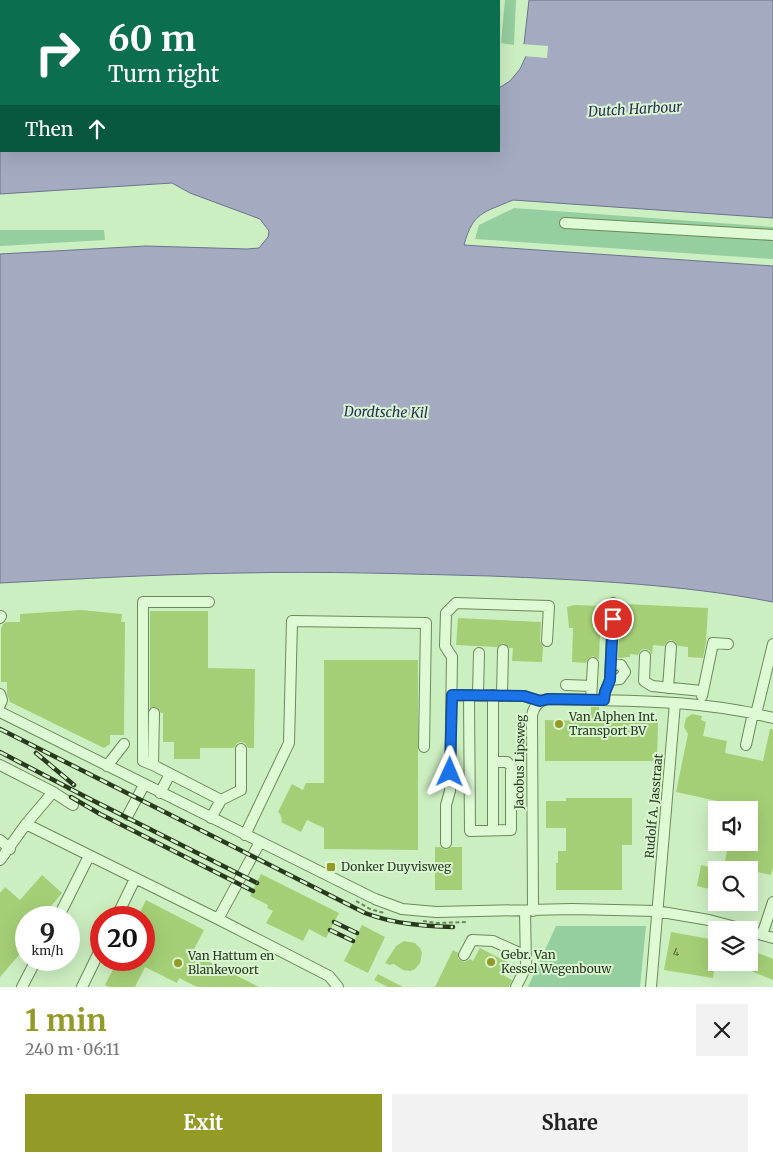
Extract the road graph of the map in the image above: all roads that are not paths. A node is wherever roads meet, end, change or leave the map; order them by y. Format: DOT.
graph roads {
  1 [pos="565,223"];
  2 [pos="773,235"];
  3 [pos="209,602"];
  4 [pos="613,603"];
  5 [pos="547,641"];
  6 [pos="728,644"];
  7 [pos="773,644"];
  8 [pos="671,647"];
  9 [pos="503,650"];
  10 [pos="479,653"];
  11 [pos="645,656"];
  12 [pos="593,663"];
  13 [pos="566,685"];
  14 [pos="592,686"];
  15 [pos="668,688"];
  16 [pos="702,691"];
  17 [pos="0,694"];
  18 [pos="452,695"];
  19 [pos="474,695"];
  20 [pos="498,696"];
  21 [pos="591,700"];
  22 [pos="604,700"];
  23 [pos="540,701"];
  24 [pos="675,702"];
  25 [pos="0,705"];
  26 [pos="701,706"];
  27 [pos="0,712"];
  28 [pos="154,713"];
  29 [pos="754,714"];
  30 [pos="773,718"];
  31 [pos="124,744"];
  32 [pos="746,745"];
  33 [pos="424,747"];
  34 [pos="242,749"];
  35 [pos="493,762"];
  36 [pos="0,765"];
  37 [pos="107,766"];
  38 [pos="153,766"];
  39 [pos="170,774"];
  40 [pos="144,785"];
  41 [pos="53,792"];
  42 [pos="160,793"];
  43 [pos="221,800"];
  44 [pos="73,805"];
  45 [pos="128,815"];
  46 [pos="211,818"];
  47 [pos="26,824"];
  48 [pos="493,830"];
  49 [pos="245,835"];
  50 [pos="0,840"];
  51 [pos="260,842"];
  52 [pos="446,843"];
  53 [pos="10,849"];
  54 [pos="89,856"];
  55 [pos="0,860"];
  56 [pos="135,879"];
  57 [pos="773,902"];
  58 [pos="64,906"];
  59 [pos="122,906"];
  60 [pos="528,911"];
  61 [pos="656,911"];
  62 [pos="218,919"];
  63 [pos="713,921"];
  64 [pos="758,934"];
  65 [pos="762,935"];
  66 [pos="773,938"];
  67 [pos="464,955"];
  68 [pos="526,956"];
  69 [pos="30,971"];
  70 [pos="90,971"];
  71 [pos="22,987"];
  72 [pos="82,987"];
  73 [pos="338,987"];
  74 [pos="516,987"];
  75 [pos="651,987"];
  1 -- 2 [label="street"];
  3 -- 38 [label="street"];
  4 -- 22 [label="street"];
  5 -- 18 [label="street"];
  6 -- 16 [label="street"];
  7 -- 29 [label="street"];
  8 -- 15 [label="street"];
  9 -- 20 [label="street"];
  10 -- 19 [label="street"];
  11 -- 15 [label="street"];
  12 -- 14 [label="street"];
  13 -- 14 [label="street"];
  14 -- 21 [label="street"];
  15 -- 16 [label="street"];
  16 -- 26 [label="street"];
  17 -- 25 [label="street"];
  18 -- 19 [label="street"];
  18 -- 52 [label="street"];
  19 -- 20 [label="street"];
  19 -- 48 [label="street"];
  20 -- 23 [label="street"];
  20 -- 35 [label="street"];
  21 -- 22 [label="street, Jacobus Lipsweg"];
  21 -- 23 [label="street, Jacobus Lipsweg"];
  22 -- 24 [label="street, Jacobus Lipsweg"];
  23 -- 60 [label="street, Jacobus Lipsweg"];
  24 -- 26 [label="street, Jacobus Lipsweg"];
  24 -- 61 [label="street, Rudolf A. Jasstraat"];
  26 -- 29 [label="street, Jacobus Lipsweg"];
  27 -- 37 [label="street"];
  28 -- 38 [label="street"];
  29 -- 30 [label="street, Jacobus Lipsweg"];
  29 -- 32 [label="street"];
  31 -- 37 [label="street"];
  33 -- 49 [label="street"];
  34 -- 43 [label="street"];
  35 -- 48 [label="street"];
  35 -- 48 [label="street"];
  36 -- 41 [label="street"];
  37 -- 40 [label="street"];
  38 -- 39 [label="street"];
  39 -- 42 [label="street"];
  39 -- 43 [label="street"];
  40 -- 42 [label="street"];
  40 -- 45 [label="street"];
  41 -- 44 [label="street"];
  41 -- 47 [label="street"];
  42 -- 46 [label="street"];
  43 -- 46 [label="street"];
  46 -- 49 [label="street"];
  47 -- 53 [label="street"];
  47 -- 54 [label="street"];
  49 -- 51 [label="street"];
  50 -- 53 [label="street"];
  51 -- 60 [label="street"];
  51 -- 62 [label="street"];
  53 -- 55 [label="street"];
  54 -- 56 [label="street"];
  54 -- 58 [label="street"];
  56 -- 59 [label="street"];
  56 -- 62 [label="street"];
  57 -- 65 [label="street"];
  60 -- 61 [label="street"];
  60 -- 68 [label="street, Jacobus Lipsweg"];
  61 -- 63 [label="street"];
  61 -- 75 [label="street, Rudolf A. Jasstraat"];
  62 -- 73 [label="street"];
  64 -- 65 [label="street"];
  65 -- 66 [label="street"];
  67 -- 68 [label="street"];
  68 -- 74 [label="street, Jacobus Lipsweg"];
  69 -- 71 [label="street"];
  70 -- 72 [label="street"];
}
